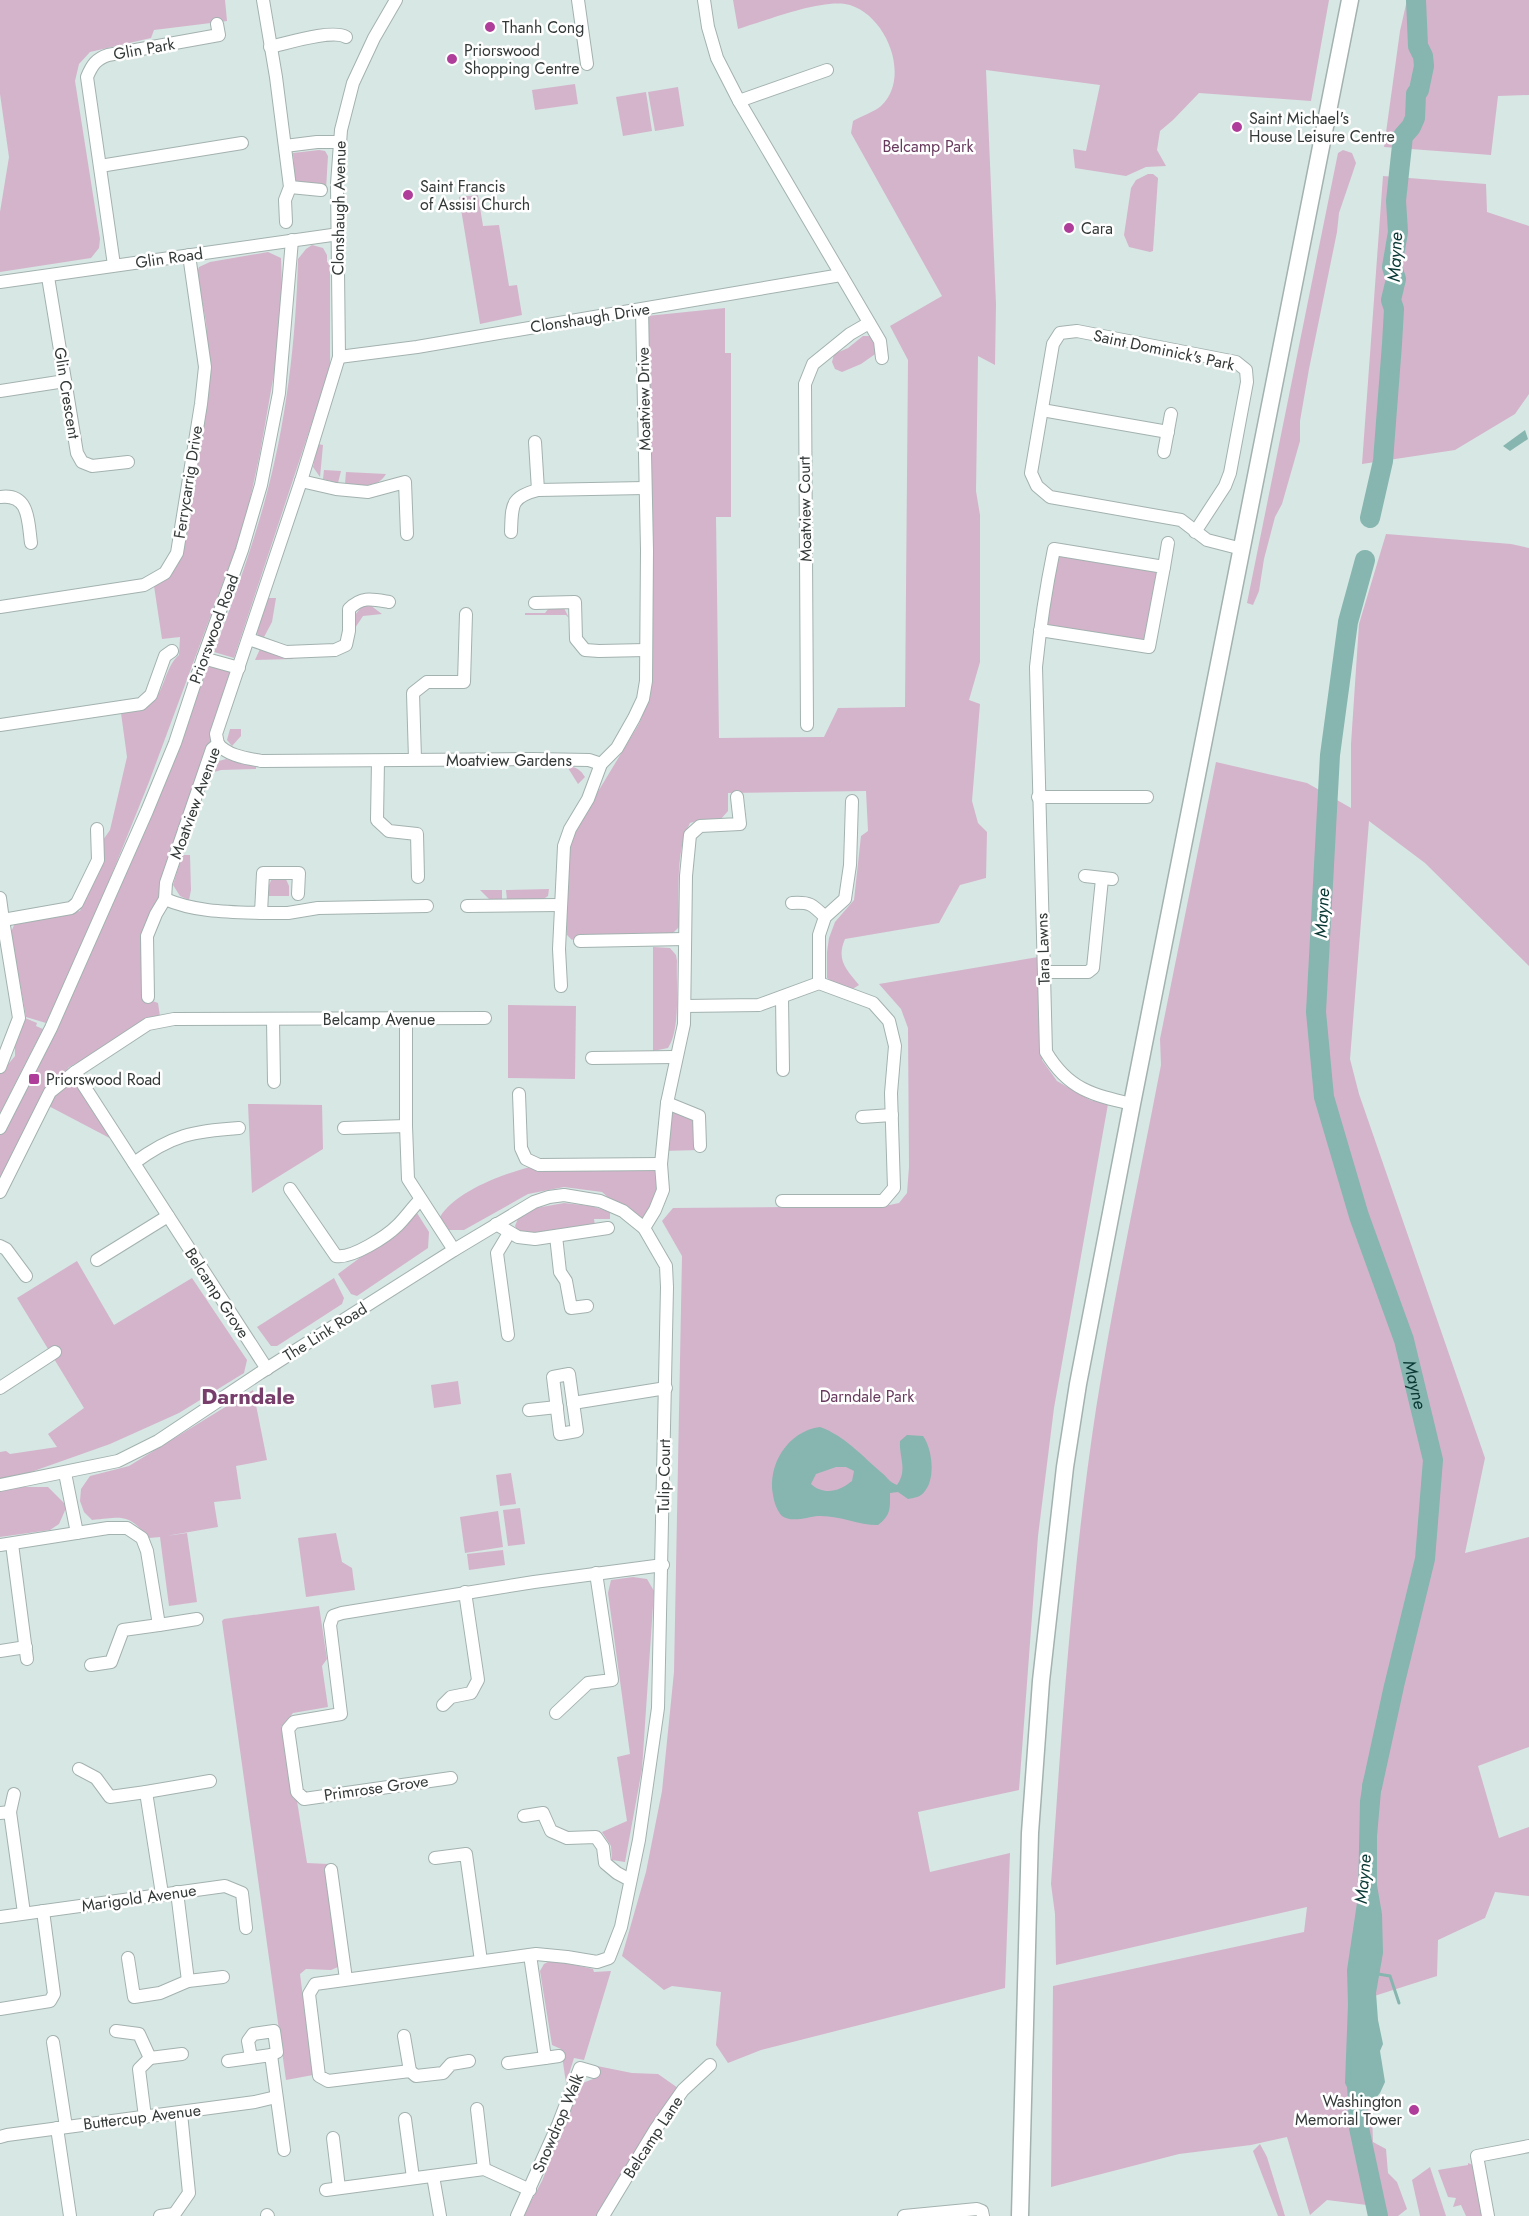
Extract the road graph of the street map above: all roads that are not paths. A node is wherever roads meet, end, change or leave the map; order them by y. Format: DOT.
graph roads {
  1 [pos="263,0"];
  2 [pos="396,0"];
  3 [pos="578,0"];
  4 [pos="704,0"];
  5 [pos="1350,0"];
  6 [pos="217,24"];
  7 [pos="346,37"];
  8 [pos="270,47"];
  9 [pos="587,64"];
  10 [pos="827,70"];
  11 [pos="739,101"];
  12 [pos="340,142"];
  13 [pos="242,143"];
  14 [pos="285,146"];
  15 [pos="100,166"];
  16 [pos="290,187"];
  17 [pos="321,190"];
  18 [pos="286,222"];
  19 [pos="339,234"];
  20 [pos="292,240"];
  21 [pos="189,255"];
  22 [pos="114,265"];
  23 [pos="841,275"];
  24 [pos="48,277"];
  25 [pos="0,282"];
  26 [pos="642,310"];
  27 [pos="873,328"];
  28 [pos="339,357"];
  29 [pos="882,358"];
  30 [pos="65,381"];
  31 [pos="0,391"];
  32 [pos="1041,410"];
  33 [pos="1171,414"];
  34 [pos="1168,432"];
  35 [pos="536,442"];
  36 [pos="1164,452"];
  37 [pos="128,462"];
  38 [pos="301,481"];
  39 [pos="645,488"];
  40 [pos="538,490"];
  41 [pos="0,497"];
  42 [pos="511,532"];
  43 [pos="1196,532"];
  44 [pos="407,534"];
  45 [pos="31,543"];
  46 [pos="1168,543"];
  47 [pos="1242,549"];
  48 [pos="1164,567"];
  49 [pos="389,602"];
  50 [pos="535,603"];
  51 [pos="0,607"];
  52 [pos="466,614"];
  53 [pos="1040,630"];
  54 [pos="249,639"];
  55 [pos="646,650"];
  56 [pos="172,651"];
  57 [pos="203,658"];
  58 [pos="239,668"];
  59 [pos="0,724"];
  60 [pos="807,725"];
  61 [pos="218,744"];
  62 [pos="415,759"];
  63 [pos="378,761"];
  64 [pos="601,764"];
  65 [pos="737,797"];
  66 [pos="1038,797"];
  67 [pos="1147,797"];
  68 [pos="852,801"];
  69 [pos="97,828"];
  70 [pos="418,876"];
  71 [pos="1085,876"];
  72 [pos="298,894"];
  73 [pos="0,898"];
  74 [pos="165,898"];
  75 [pos="792,903"];
  76 [pos="561,905"];
  77 [pos="427,906"];
  78 [pos="467,906"];
  79 [pos="261,913"];
  80 [pos="825,917"];
  81 [pos="3,920"];
  82 [pos="685,939"];
  83 [pos="580,941"];
  84 [pos="1044,972"];
  85 [pos="819,983"];
  86 [pos="561,986"];
  87 [pos="148,997"];
  88 [pos="782,997"];
  89 [pos="685,1006"];
  90 [pos="485,1018"];
  91 [pos="406,1019"];
  92 [pos="273,1020"];
  93 [pos="675,1057"];
  94 [pos="592,1058"];
  95 [pos="0,1067"];
  96 [pos="783,1070"];
  97 [pos="75,1072"];
  98 [pos="274,1082"];
  99 [pos="519,1094"];
  100 [pos="667,1103"];
  101 [pos="1132,1104"];
  102 [pos="892,1115"];
  103 [pos="862,1117"];
  104 [pos="406,1126"];
  105 [pos="0,1128"];
  106 [pos="239,1128"];
  107 [pos="344,1128"];
  108 [pos="700,1146"];
  109 [pos="134,1163"];
  110 [pos="661,1164"];
  111 [pos="290,1189"];
  112 [pos="0,1192"];
  113 [pos="420,1200"];
  114 [pos="782,1201"];
  115 [pos="168,1216"];
  116 [pos="496,1224"];
  117 [pos="608,1228"];
  118 [pos="644,1228"];
  119 [pos="509,1233"];
  120 [pos="556,1236"];
  121 [pos="0,1246"];
  122 [pos="454,1250"];
  123 [pos="97,1260"];
  124 [pos="26,1276"];
  125 [pos="587,1306"];
  126 [pos="508,1335"];
  127 [pos="55,1352"];
  128 [pos="267,1369"];
  129 [pos="0,1388"];
  130 [pos="666,1388"];
  131 [pos="573,1403"];
  132 [pos="557,1407"];
  133 [pos="529,1410"];
  134 [pos="65,1473"];
  135 [pos="0,1485"];
  136 [pos="77,1533"];
  137 [pos="6,1544"];
  138 [pos="663,1565"];
  139 [pos="596,1573"];
  140 [pos="465,1592"];
  141 [pos="197,1619"];
  142 [pos="159,1625"];
  143 [pos="0,1651"];
  144 [pos="91,1665"];
  145 [pos="443,1705"];
  146 [pos="556,1713"];
  147 [pos="79,1769"];
  148 [pos="451,1778"];
  149 [pos="210,1781"];
  150 [pos="146,1792"];
  151 [pos="14,1794"];
  152 [pos="5,1813"];
  153 [pos="524,1816"];
  154 [pos="435,1858"];
  155 [pos="331,1870"];
  156 [pos="630,1880"];
  157 [pos="177,1892"];
  158 [pos="162,1894"];
  159 [pos="43,1911"];
  160 [pos="24,1913"];
  161 [pos="0,1917"];
  162 [pos="246,1928"];
  163 [pos="530,1955"];
  164 [pos="129,1958"];
  165 [pos="481,1961"];
  166 [pos="224,1977"];
  167 [pos="346,1979"];
  168 [pos="188,1981"];
  169 [pos="0,2009"];
  170 [pos="116,2031"];
  171 [pos="404,2036"];
  172 [pos="54,2042"];
  173 [pos="182,2054"];
  174 [pos="271,2055"];
  175 [pos="559,2056"];
  176 [pos="251,2057"];
  177 [pos="150,2058"];
  178 [pos="544,2058"];
  179 [pos="228,2061"];
  180 [pos="469,2061"];
  181 [pos="508,2063"];
  182 [pos="710,2065"];
  183 [pos="410,2072"];
  184 [pos="594,2072"];
  185 [pos="276,2097"];
  186 [pos="477,2109"];
  187 [pos="181,2113"];
  188 [pos="145,2117"];
  189 [pos="405,2119"];
  190 [pos="62,2128"];
  191 [pos="2,2133"];
  192 [pos="333,2138"];
  193 [pos="1529,2146"];
  194 [pos="284,2150"];
  195 [pos="484,2169"];
  196 [pos="433,2176"];
  197 [pos="413,2178"];
  198 [pos="339,2188"];
  199 [pos="326,2190"];
  200 [pos="530,2190"];
  201 [pos="173,2215"];
  202 [pos="70,2216"];
  203 [pos="160,2216"];
  204 [pos="440,2216"];
  205 [pos="517,2216"];
  206 [pos="603,2216"];
  207 [pos="904,2216"];
  208 [pos="983,2216"];
  209 [pos="1020,2216"];
  210 [pos="1488,2216"];
  1 -- 8 [label="street"];
  2 -- 12 [label="street, Clonshaugh Avenue"];
  3 -- 9 [label="street"];
  4 -- 11 [label="street"];
  5 -- 47 [label="main road"];
  6 -- 15 [label="street, Glin Park"];
  7 -- 8 [label="street"];
  8 -- 14 [label="street"];
  10 -- 11 [label="street"];
  11 -- 23 [label="street"];
  12 -- 14 [label="street"];
  12 -- 19 [label="street, Clonshaugh Avenue"];
  13 -- 15 [label="street"];
  14 -- 16 [label="street"];
  15 -- 22 [label="street, Glin Park"];
  16 -- 17 [label="street"];
  16 -- 18 [label="street"];
  19 -- 20 [label="street, Glin Road"];
  19 -- 28 [label="street, Clonshaugh Avenue"];
  20 -- 21 [label="street, Glin Road"];
  20 -- 57 [label="street, Priorswood Road"];
  21 -- 22 [label="street, Glin Road"];
  21 -- 51 [label="street, Ferrycarrig Drive"];
  22 -- 24 [label="street, Glin Road"];
  23 -- 26 [label="street, Clonshaugh Drive"];
  23 -- 27 [label="street"];
  24 -- 25 [label="street, Glin Road"];
  24 -- 30 [label="street, Glin Crescent"];
  26 -- 28 [label="street, Clonshaugh Drive"];
  26 -- 39 [label="street, Moatview Drive"];
  27 -- 29 [label="street"];
  27 -- 60 [label="street, Moatview Court"];
  28 -- 38 [label="street, Moatview Avenue"];
  30 -- 31 [label="street"];
  30 -- 37 [label="street, Glin Crescent"];
  32 -- 34 [label="street"];
  32 -- 43 [label="street, Saint Dominick's Park"];
  32 -- 43 [label="street, Saint Dominick's Park"];
  33 -- 34 [label="street"];
  34 -- 36 [label="street"];
  35 -- 40 [label="street"];
  38 -- 44 [label="street"];
  38 -- 54 [label="street, Moatview Avenue"];
  39 -- 40 [label="street"];
  39 -- 55 [label="street, Moatview Drive"];
  40 -- 42 [label="street"];
  41 -- 45 [label="street"];
  43 -- 47 [label="street, Saint Dominick's Park"];
  46 -- 48 [label="street"];
  47 -- 101 [label="main road"];
  48 -- 53 [label="street"];
  48 -- 53 [label="street"];
  49 -- 54 [label="street"];
  50 -- 55 [label="street"];
  52 -- 62 [label="street"];
  53 -- 66 [label="street, Tara Lawns"];
  54 -- 58 [label="street, Moatview Avenue"];
  55 -- 64 [label="street, Moatview Drive"];
  56 -- 59 [label="street"];
  57 -- 58 [label="street"];
  57 -- 105 [label="street, Priorswood Road"];
  58 -- 61 [label="street, Moatview Avenue"];
  61 -- 63 [label="street, Moatview Gardens"];
  61 -- 74 [label="street, Moatview Avenue"];
  62 -- 63 [label="street, Moatview Gardens"];
  62 -- 64 [label="street, Moatview Gardens"];
  63 -- 70 [label="street"];
  64 -- 76 [label="street, Moatview Drive"];
  65 -- 82 [label="street"];
  66 -- 67 [label="street"];
  66 -- 84 [label="street, Tara Lawns"];
  68 -- 80 [label="street"];
  69 -- 81 [label="street"];
  71 -- 84 [label="street"];
  72 -- 79 [label="street"];
  73 -- 81 [label="street"];
  74 -- 79 [label="street"];
  74 -- 87 [label="street, Moatview Avenue"];
  75 -- 80 [label="street"];
  76 -- 78 [label="street"];
  76 -- 86 [label="street, Moatview Drive"];
  77 -- 79 [label="street"];
  80 -- 85 [label="street"];
  81 -- 95 [label="street"];
  82 -- 83 [label="street"];
  82 -- 89 [label="street"];
  84 -- 101 [label="street, Tara Lawns"];
  85 -- 88 [label="street"];
  85 -- 102 [label="street"];
  88 -- 89 [label="street"];
  88 -- 96 [label="street"];
  89 -- 93 [label="street"];
  90 -- 91 [label="street, Belcamp Avenue"];
  91 -- 92 [label="street, Belcamp Avenue"];
  91 -- 104 [label="street"];
  92 -- 97 [label="street, Belcamp Avenue"];
  92 -- 98 [label="street"];
  93 -- 94 [label="street"];
  93 -- 100 [label="street"];
  97 -- 109 [label="street, Belcamp Grove"];
  97 -- 112 [label="street, Belcamp Avenue"];
  99 -- 110 [label="street"];
  100 -- 108 [label="street"];
  100 -- 110 [label="street"];
  101 -- 209 [label="main road"];
  102 -- 103 [label="street"];
  102 -- 114 [label="street"];
  104 -- 107 [label="street"];
  104 -- 113 [label="street"];
  106 -- 109 [label="street"];
  109 -- 115 [label="street, Belcamp Grove"];
  110 -- 118 [label="street"];
  111 -- 113 [label="street"];
  113 -- 122 [label="street"];
  115 -- 123 [label="street"];
  115 -- 128 [label="street, Belcamp Grove"];
  116 -- 118 [label="street, The Link Road"];
  116 -- 119 [label="street"];
  116 -- 122 [label="street, The Link Road"];
  117 -- 120 [label="street"];
  118 -- 130 [label="street, Tulip Court"];
  119 -- 120 [label="street"];
  119 -- 126 [label="street"];
  120 -- 125 [label="street"];
  121 -- 124 [label="street"];
  122 -- 128 [label="street, The Link Road"];
  127 -- 129 [label="street"];
  128 -- 134 [label="street, The Link Road"];
  130 -- 131 [label="street"];
  130 -- 138 [label="street, Tulip Court"];
  131 -- 132 [label="street"];
  131 -- 132 [label="street"];
  132 -- 133 [label="street"];
  134 -- 135 [label="street, The Link Road"];
  134 -- 136 [label="street"];
  136 -- 137 [label="street"];
  136 -- 142 [label="street"];
  137 -- 143 [label="street"];
  138 -- 139 [label="street, Primrose Grove"];
  138 -- 156 [label="street"];
  139 -- 140 [label="street, Primrose Grove"];
  139 -- 146 [label="street"];
  140 -- 145 [label="street"];
  140 -- 148 [label="street, Primrose Grove"];
  141 -- 142 [label="street"];
  142 -- 144 [label="street"];
  147 -- 150 [label="street"];
  149 -- 150 [label="street"];
  150 -- 158 [label="street"];
  151 -- 152 [label="street"];
  152 -- 160 [label="street"];
  153 -- 156 [label="street"];
  154 -- 165 [label="street"];
  155 -- 167 [label="street"];
  156 -- 163 [label="street"];
  157 -- 158 [label="street, Marigold Avenue"];
  157 -- 162 [label="street, Marigold Avenue"];
  157 -- 168 [label="street"];
  158 -- 159 [label="street, Marigold Avenue"];
  159 -- 160 [label="street, Marigold Avenue"];
  159 -- 169 [label="street"];
  160 -- 161 [label="street, Marigold Avenue"];
  163 -- 165 [label="street"];
  163 -- 178 [label="street"];
  164 -- 168 [label="street"];
  165 -- 167 [label="street"];
  166 -- 168 [label="street"];
  167 -- 183 [label="street"];
  170 -- 177 [label="street"];
  171 -- 183 [label="street"];
  172 -- 190 [label="street"];
  173 -- 177 [label="street"];
  174 -- 176 [label="street"];
  174 -- 176 [label="street"];
  174 -- 185 [label="street"];
  175 -- 178 [label="street, Snowdrop Walk"];
  176 -- 179 [label="street"];
  177 -- 188 [label="street"];
  178 -- 181 [label="street, Snowdrop Walk"];
  180 -- 183 [label="street"];
  182 -- 206 [label="street, Belcamp Lane"];
  184 -- 200 [label="street, Snowdrop Walk"];
  185 -- 187 [label="street, Buttercup Avenue"];
  185 -- 194 [label="street"];
  186 -- 195 [label="street"];
  187 -- 188 [label="street, Buttercup Avenue"];
  187 -- 201 [label="street"];
  188 -- 190 [label="street, Buttercup Avenue"];
  189 -- 197 [label="street"];
  190 -- 191 [label="street, Buttercup Avenue"];
  190 -- 202 [label="street"];
  192 -- 198 [label="street"];
  193 -- 210 [label="street"];
  195 -- 196 [label="street"];
  195 -- 200 [label="street, Snowdrop Walk"];
  196 -- 197 [label="street"];
  196 -- 204 [label="street"];
  197 -- 198 [label="street"];
  198 -- 199 [label="street"];
  200 -- 205 [label="street, Snowdrop Walk"];
  201 -- 203 [label="street"];
  207 -- 208 [label="street"];
}
